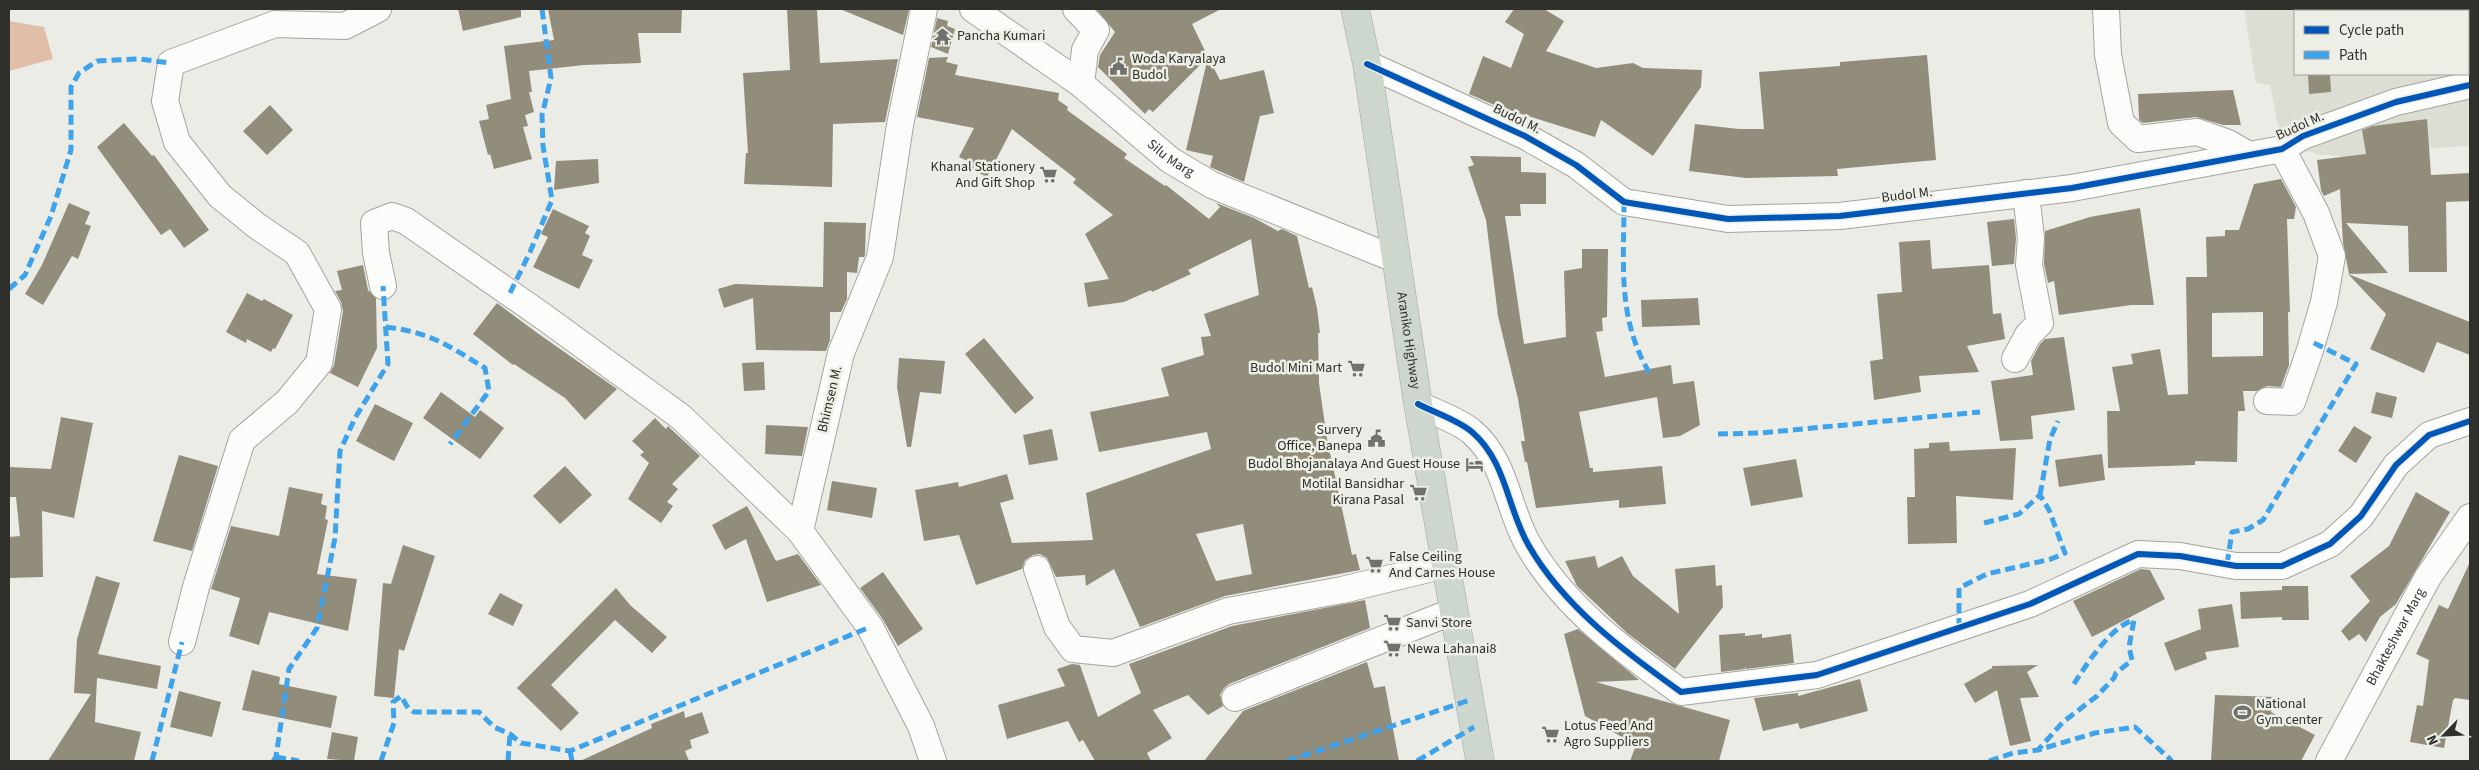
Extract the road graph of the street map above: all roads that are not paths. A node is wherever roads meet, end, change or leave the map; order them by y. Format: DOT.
graph roads {
  1 [pos="378,9"];
  2 [pos="924,9"];
  3 [pos="973,9"];
  4 [pos="1076,9"];
  5 [pos="1355,9"];
  6 [pos="2106,9"];
  7 [pos="1367,64"];
  8 [pos="1081,84"];
  9 [pos="2470,85"];
  10 [pos="2282,149"];
  11 [pos="2249,155"];
  12 [pos="2026,193"];
  13 [pos="1395,259"];
  14 [pos="383,286"];
  15 [pos="2015,359"];
  16 [pos="2268,401"];
  17 [pos="1418,404"];
  18 [pos="2470,421"];
  19 [pos="2470,517"];
  20 [pos="800,531"];
  21 [pos="1445,565"];
  22 [pos="1037,569"];
  23 [pos="1454,611"];
  24 [pos="182,642"];
  25 [pos="1235,698"];
  26 [pos="933,761"];
  27 [pos="1480,761"];
  28 [pos="2329,761"];
  1 -- 24 [label="street"];
  2 -- 20 [label="street, Bhimsen M."];
  3 -- 8 [label="street, Silu Marg"];
  4 -- 8 [label="street"];
  5 -- 7 [label="highway, Araniko Highway"];
  6 -- 11 [label="street"];
  7 -- 12 [label="street, Budol M."];
  7 -- 13 [label="highway, Araniko Highway"];
  8 -- 13 [label="street, Silu Marg"];
  9 -- 10 [label="street, Budol M."];
  10 -- 11 [label="street, Budol M."];
  10 -- 16 [label="street"];
  11 -- 12 [label="street, Budol M."];
  12 -- 15 [label="street"];
  13 -- 17 [label="highway, Araniko Highway"];
  14 -- 20 [label="street"];
  17 -- 18 [label="street"];
  17 -- 21 [label="highway, Araniko Highway"];
  19 -- 28 [label="street, Bhakteshwar Marg"];
  20 -- 26 [label="street"];
  21 -- 22 [label="street"];
  21 -- 23 [label="highway, Araniko Highway"];
  23 -- 25 [label="street"];
  23 -- 27 [label="highway, Araniko Highway"];
}
